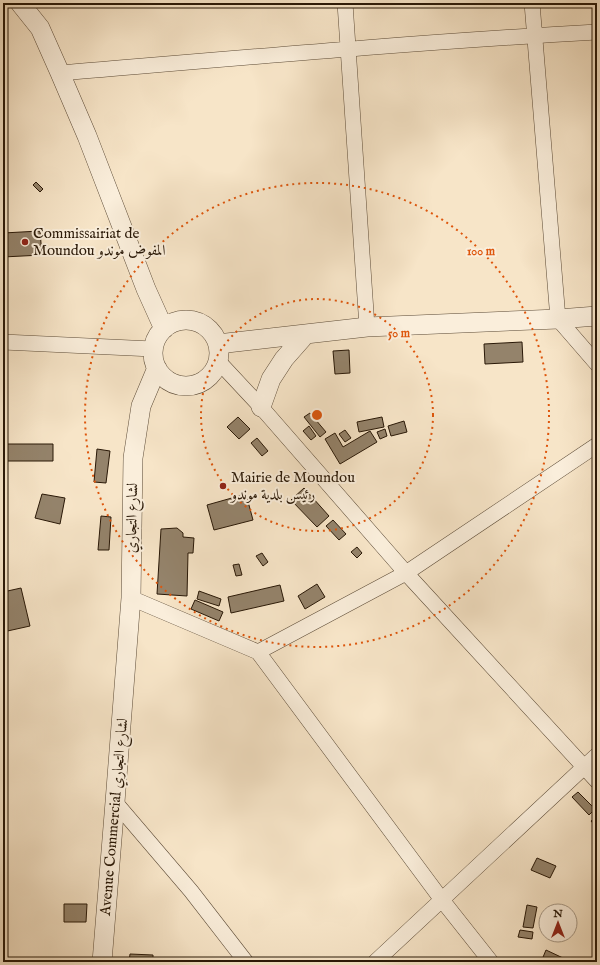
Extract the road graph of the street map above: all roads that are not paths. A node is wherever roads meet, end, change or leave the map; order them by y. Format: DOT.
graph roads {
  1 [pos="20,3"];
  2 [pos="345,3"];
  3 [pos="532,3"];
  4 [pos="597,32"];
  5 [pos="534,35"];
  6 [pos="348,49"];
  7 [pos="60,73"];
  8 [pos="597,316"];
  9 [pos="558,319"];
  10 [pos="367,327"];
  11 [pos="164,329"];
  12 [pos="306,334"];
  13 [pos="3,342"];
  14 [pos="153,349"];
  15 [pos="218,353"];
  16 [pos="597,364"];
  17 [pos="157,368"];
  18 [pos="261,408"];
  19 [pos="597,445"];
  20 [pos="406,573"];
  21 [pos="131,598"];
  22 [pos="258,652"];
  23 [pos="126,672"];
  24 [pos="597,755"];
  25 [pos="584,767"];
  26 [pos="597,781"];
  27 [pos="115,802"];
  28 [pos="442,900"];
  29 [pos="102,962"];
  30 [pos="246,962"];
  31 [pos="375,962"];
  32 [pos="491,962"];
  1 -- 7 [label="street"];
  2 -- 6 [label="street"];
  3 -- 5 [label="street"];
  4 -- 5 [label="street"];
  5 -- 6 [label="street"];
  5 -- 9 [label="street"];
  6 -- 7 [label="street"];
  6 -- 10 [label="street"];
  7 -- 11 [label="street"];
  8 -- 9 [label="street"];
  9 -- 10 [label="street"];
  9 -- 16 [label="street"];
  10 -- 12 [label="street"];
  11 -- 14 [label="street"];
  11 -- 15 [label="street"];
  12 -- 15 [label="street"];
  12 -- 18 [label="street"];
  13 -- 14 [label="street"];
  14 -- 17 [label="street"];
  15 -- 17 [label="street"];
  15 -- 18 [label="street"];
  17 -- 21 [label="street, لشارع التجاري"];
  18 -- 20 [label="street"];
  19 -- 20 [label="street"];
  20 -- 22 [label="street"];
  20 -- 25 [label="street"];
  21 -- 22 [label="street"];
  21 -- 23 [label="street, لشارع التجاري"];
  22 -- 28 [label="street"];
  23 -- 27 [label="street, Avenue Commercial لشارع التجاري"];
  24 -- 25 [label="street"];
  25 -- 26 [label="street"];
  25 -- 28 [label="street"];
  27 -- 29 [label="street, Avenue Commercial لشارع التجاري"];
  27 -- 30 [label="street"];
  28 -- 31 [label="street"];
  28 -- 32 [label="street"];
}
